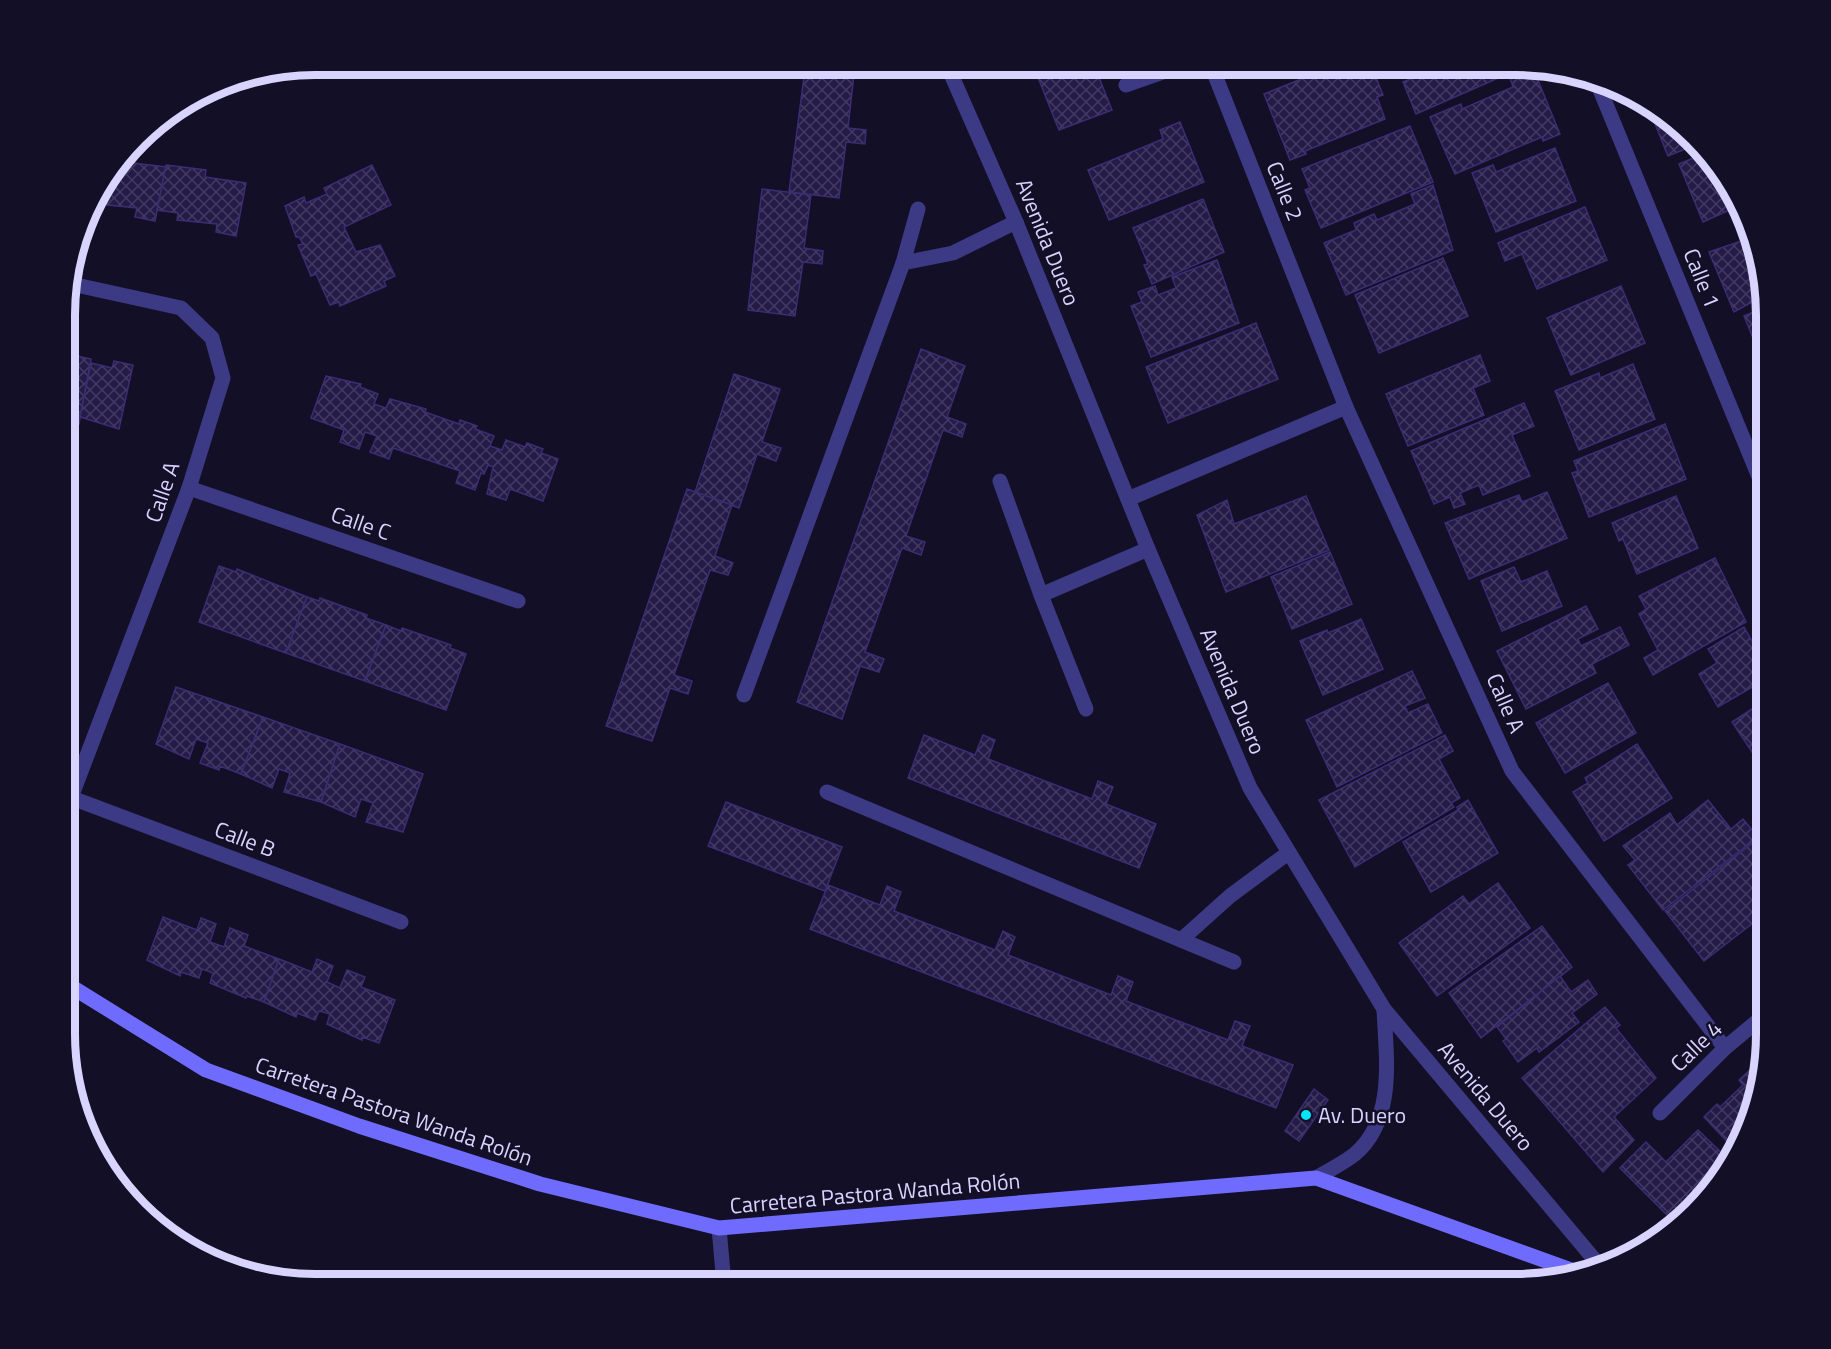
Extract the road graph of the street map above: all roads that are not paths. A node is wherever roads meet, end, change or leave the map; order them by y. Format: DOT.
graph roads {
  1 [pos="951,75"];
  2 [pos="1155,75"];
  3 [pos="1215,75"];
  4 [pos="1126,85"];
  5 [pos="1600,90"];
  6 [pos="918,208"];
  7 [pos="1016,222"];
  8 [pos="903,263"];
  9 [pos="77,285"];
  10 [pos="1318,334"];
  11 [pos="1346,407"];
  12 [pos="1756,470"];
  13 [pos="1000,481"];
  14 [pos="189,488"];
  15 [pos="1128,499"];
  16 [pos="1148,549"];
  17 [pos="1041,595"];
  18 [pos="518,602"];
  19 [pos="744,695"];
  20 [pos="1086,710"];
  21 [pos="75,787"];
  22 [pos="827,792"];
  23 [pos="75,805"];
  24 [pos="1288,854"];
  25 [pos="401,922"];
  26 [pos="1181,940"];
  27 [pos="1234,962"];
  28 [pos="75,989"];
  29 [pos="1384,1009"];
  30 [pos="1756,1022"];
  31 [pos="1725,1048"];
  32 [pos="1660,1113"];
  33 [pos="1316,1178"];
  34 [pos="719,1228"];
  35 [pos="1595,1260"];
  36 [pos="1567,1268"];
  37 [pos="723,1274"];
  1 -- 7 [label="street, Avenida Duero"];
  2 -- 4 [label="street"];
  3 -- 10 [label="street, Calle 2"];
  5 -- 12 [label="street, Calle 1"];
  6 -- 8 [label="street"];
  7 -- 8 [label="street"];
  7 -- 15 [label="street, Avenida Duero"];
  8 -- 19 [label="street"];
  9 -- 14 [label="street, Calle A"];
  10 -- 11 [label="street, Calle A"];
  11 -- 15 [label="street"];
  11 -- 31 [label="street, Calle A"];
  13 -- 17 [label="street"];
  14 -- 18 [label="street, Calle C"];
  14 -- 21 [label="street, Calle A"];
  15 -- 16 [label="street, Avenida Duero"];
  16 -- 17 [label="street"];
  16 -- 24 [label="street, Avenida Duero"];
  17 -- 20 [label="street"];
  22 -- 26 [label="street"];
  23 -- 25 [label="street, Calle B"];
  24 -- 26 [label="street"];
  24 -- 29 [label="street, Avenida Duero"];
  26 -- 27 [label="street"];
  28 -- 34 [label="street, Carretera Pastora Wanda Rolón"];
  29 -- 33 [label="street"];
  29 -- 35 [label="street, Avenida Duero"];
  30 -- 31 [label="street, Calle 4"];
  31 -- 32 [label="street, Calle 4"];
  33 -- 34 [label="street, Carretera Pastora Wanda Rolón"];
  33 -- 36 [label="street, Carretera Pastora Wanda Rolón"];
  34 -- 37 [label="street"];
}
